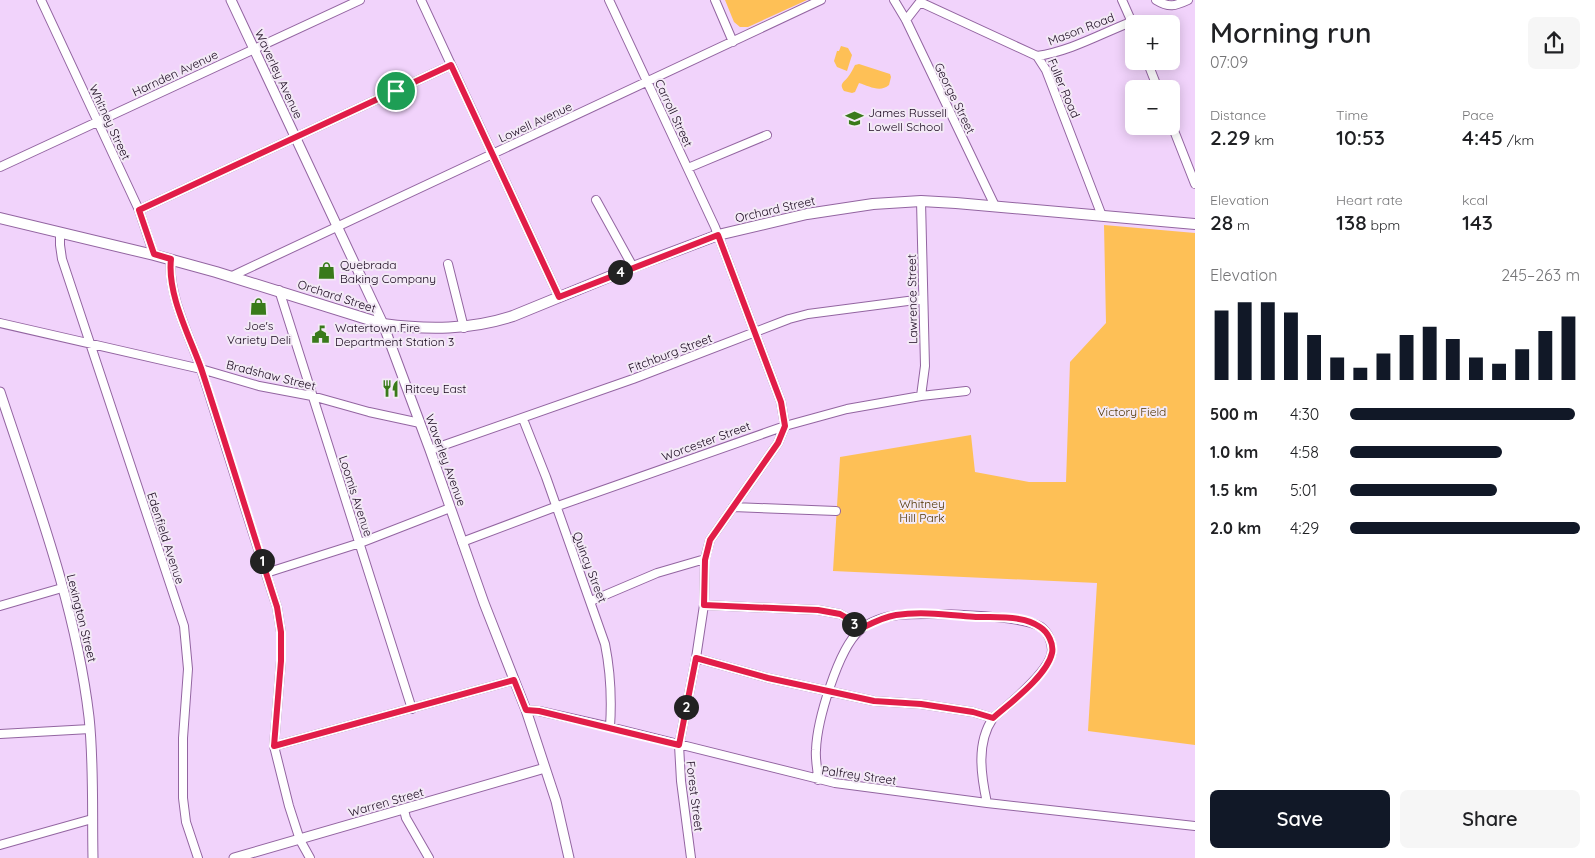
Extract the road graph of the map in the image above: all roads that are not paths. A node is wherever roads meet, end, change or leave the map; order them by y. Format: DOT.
graph roads {
  1 [pos="41,0"];
  2 [pos="231,0"];
  3 [pos="360,0"];
  4 [pos="421,0"];
  5 [pos="609,0"];
  6 [pos="715,0"];
  7 [pos="821,0"];
  8 [pos="894,0"];
  9 [pos="1122,0"];
  10 [pos="1156,0"];
  11 [pos="1188,0"];
  12 [pos="921,1"];
  13 [pos="1129,15"];
  14 [pos="906,20"];
  15 [pos="1125,27"];
  16 [pos="736,40"];
  17 [pos="253,48"];
  18 [pos="1037,56"];
  19 [pos="451,65"];
  20 [pos="647,82"];
  21 [pos="98,122"];
  22 [pos="767,135"];
  23 [pos="1176,135"];
  24 [pos="295,138"];
  25 [pos="492,154"];
  26 [pos="0,167"];
  27 [pos="688,168"];
  28 [pos="1195,184"];
  29 [pos="596,200"];
  30 [pos="921,201"];
  31 [pos="994,206"];
  32 [pos="139,210"];
  33 [pos="1102,216"];
  34 [pos="0,218"];
  35 [pos="1195,224"];
  36 [pos="337,227"];
  37 [pos="60,233"];
  38 [pos="718,235"];
  39 [pos="154,254"];
  40 [pos="171,259"];
  41 [pos="448,264"];
  42 [pos="632,267"];
  43 [pos="232,276"];
  44 [pos="279,290"];
  45 [pos="559,297"];
  46 [pos="923,300"];
  47 [pos="0,323"];
  48 [pos="383,324"];
  49 [pos="464,328"];
  50 [pos="755,331"];
  51 [pos="90,343"];
  52 [pos="201,369"];
  53 [pos="966,391"];
  54 [pos="0,392"];
  55 [pos="312,396"];
  56 [pos="921,396"];
  57 [pos="523,419"];
  58 [pos="420,423"];
  59 [pos="785,426"];
  60 [pos="430,450"];
  61 [pos="555,507"];
  62 [pos="733,507"];
  63 [pos="450,508"];
  64 [pos="836,511"];
  65 [pos="462,542"];
  66 [pos="360,543"];
  67 [pos="705,560"];
  68 [pos="266,573"];
  69 [pos="62,588"];
  70 [pos="591,601"];
  71 [pos="704,605"];
  72 [pos="0,606"];
  73 [pos="860,629"];
  74 [pos="696,658"];
  75 [pos="514,680"];
  76 [pos="828,691"];
  77 [pos="412,709"];
  78 [pos="526,710"];
  79 [pos="993,718"];
  80 [pos="610,728"];
  81 [pos="90,729"];
  82 [pos="0,734"];
  83 [pos="679,745"];
  84 [pos="274,746"];
  85 [pos="545,768"];
  86 [pos="818,780"];
  87 [pos="987,803"];
  88 [pos="404,810"];
  89 [pos="92,819"];
  90 [pos="1195,826"];
  91 [pos="300,840"];
  92 [pos="0,845"];
  93 [pos="93,858"];
  94 [pos="198,858"];
  95 [pos="234,858"];
  96 [pos="310,858"];
  97 [pos="429,858"];
  98 [pos="569,858"];
  99 [pos="691,858"];
  1 -- 21 [label="street, Whitney Street"];
  2 -- 17 [label="street, Waverley Avenue"];
  3 -- 17 [label="street, Harnden Avenue"];
  4 -- 19 [label="street"];
  5 -- 20 [label="street, Carroll Street"];
  6 -- 16 [label="street"];
  7 -- 16 [label="street, Lowell Avenue"];
  8 -- 14 [label="street, George Street"];
  9 -- 13 [label="street"];
  10 -- 11 [label="street"];
  12 -- 14 [label="street, Fuller Road"];
  12 -- 18 [label="street, Fuller Road"];
  14 -- 31 [label="street, George Street"];
  15 -- 18 [label="street, Mason Road"];
  16 -- 20 [label="street, Lowell Avenue"];
  17 -- 21 [label="street, Harnden Avenue"];
  17 -- 24 [label="street, Waverley Avenue"];
  18 -- 33 [label="street, Fuller Road"];
  19 -- 24 [label="street"];
  19 -- 25 [label="street"];
  20 -- 25 [label="street, Lowell Avenue"];
  20 -- 27 [label="street, Carroll Street"];
  21 -- 26 [label="street, Harnden Avenue"];
  21 -- 32 [label="street, Whitney Street"];
  22 -- 27 [label="street"];
  23 -- 28 [label="street"];
  24 -- 32 [label="street"];
  24 -- 36 [label="street, Waverley Avenue"];
  25 -- 36 [label="street, Lowell Avenue"];
  25 -- 45 [label="street"];
  27 -- 38 [label="street, Carroll Street"];
  29 -- 42 [label="street"];
  30 -- 31 [label="main road, Orchard Street"];
  30 -- 38 [label="main road, Orchard Street"];
  30 -- 46 [label="street, Lawrence Street"];
  31 -- 33 [label="main road, Orchard Street"];
  32 -- 39 [label="street, Whitney Street"];
  33 -- 35 [label="main road, Orchard Street"];
  34 -- 37 [label="main road, Orchard Street"];
  36 -- 43 [label="street, Lowell Avenue"];
  36 -- 48 [label="street, Waverley Avenue"];
  37 -- 39 [label="main road, Orchard Street"];
  37 -- 51 [label="street, Edenfield Avenue"];
  38 -- 42 [label="main road, Orchard Street"];
  38 -- 50 [label="street, Carroll Street"];
  39 -- 40 [label="main road, Orchard Street"];
  40 -- 43 [label="main road, Orchard Street"];
  40 -- 52 [label="street"];
  41 -- 49 [label="street"];
  42 -- 45 [label="main road, Orchard Street"];
  43 -- 44 [label="main road, Orchard Street"];
  44 -- 48 [label="main road, Orchard Street"];
  44 -- 55 [label="street, Loomis Avenue"];
  45 -- 49 [label="main road, Orchard Street"];
  46 -- 50 [label="street, Fitchburg Street"];
  46 -- 56 [label="street, Lawrence Street"];
  47 -- 51 [label="street, Bradshaw Street"];
  48 -- 49 [label="main road, Orchard Street"];
  48 -- 58 [label="street, Waverley Avenue"];
  50 -- 57 [label="street, Fitchburg Street"];
  50 -- 59 [label="street, Carroll Street"];
  51 -- 52 [label="street, Bradshaw Street"];
  51 -- 94 [label="street, Edenfield Avenue"];
  52 -- 55 [label="street, Bradshaw Street"];
  52 -- 68 [label="street"];
  53 -- 56 [label="street, Worcester Street"];
  54 -- 69 [label="street, Lexington Street"];
  55 -- 58 [label="street, Bradshaw Street"];
  55 -- 66 [label="street, Loomis Avenue"];
  56 -- 59 [label="street, Worcester Street"];
  57 -- 60 [label="street, Fitchburg Street"];
  57 -- 61 [label="street, Quincy Street"];
  58 -- 60 [label="street, Waverley Avenue"];
  59 -- 61 [label="street, Worcester Street"];
  59 -- 62 [label="street, Forest Street"];
  60 -- 63 [label="street, Waverley Avenue"];
  61 -- 65 [label="street, Worcester Street"];
  61 -- 70 [label="street, Quincy Street"];
  62 -- 64 [label="street"];
  62 -- 67 [label="street, Forest Street"];
  63 -- 65 [label="street, Waverley Avenue"];
  63 -- 66 [label="street"];
  65 -- 75 [label="street, Waverley Avenue"];
  66 -- 68 [label="street"];
  66 -- 77 [label="street, Loomis Avenue"];
  67 -- 70 [label="street"];
  67 -- 71 [label="street, Forest Street"];
  68 -- 84 [label="street"];
  69 -- 72 [label="street"];
  69 -- 81 [label="street, Lexington Street"];
  70 -- 80 [label="street, Quincy Street"];
  71 -- 73 [label="street"];
  71 -- 74 [label="street, Forest Street"];
  73 -- 76 [label="street"];
  73 -- 79 [label="street"];
  74 -- 76 [label="street"];
  74 -- 83 [label="street, Forest Street"];
  75 -- 77 [label="street"];
  75 -- 78 [label="street, Waverley Avenue"];
  76 -- 79 [label="street"];
  76 -- 86 [label="street"];
  77 -- 84 [label="street"];
  78 -- 80 [label="street, Palfrey Street"];
  78 -- 85 [label="street, Waverley Avenue"];
  79 -- 87 [label="street"];
  80 -- 83 [label="street, Palfrey Street"];
  81 -- 82 [label="street"];
  81 -- 89 [label="street, Lexington Street"];
  83 -- 86 [label="street, Palfrey Street"];
  83 -- 99 [label="street, Forest Street"];
  84 -- 91 [label="street"];
  85 -- 88 [label="street, Warren Street"];
  85 -- 98 [label="street, Waverley Avenue"];
  86 -- 87 [label="street, Palfrey Street"];
  87 -- 90 [label="street, Palfrey Street"];
  88 -- 91 [label="street, Warren Street"];
  88 -- 97 [label="street"];
  89 -- 92 [label="street"];
  89 -- 93 [label="street, Lexington Street"];
  91 -- 95 [label="street, Warren Street"];
  91 -- 96 [label="street"];
}
